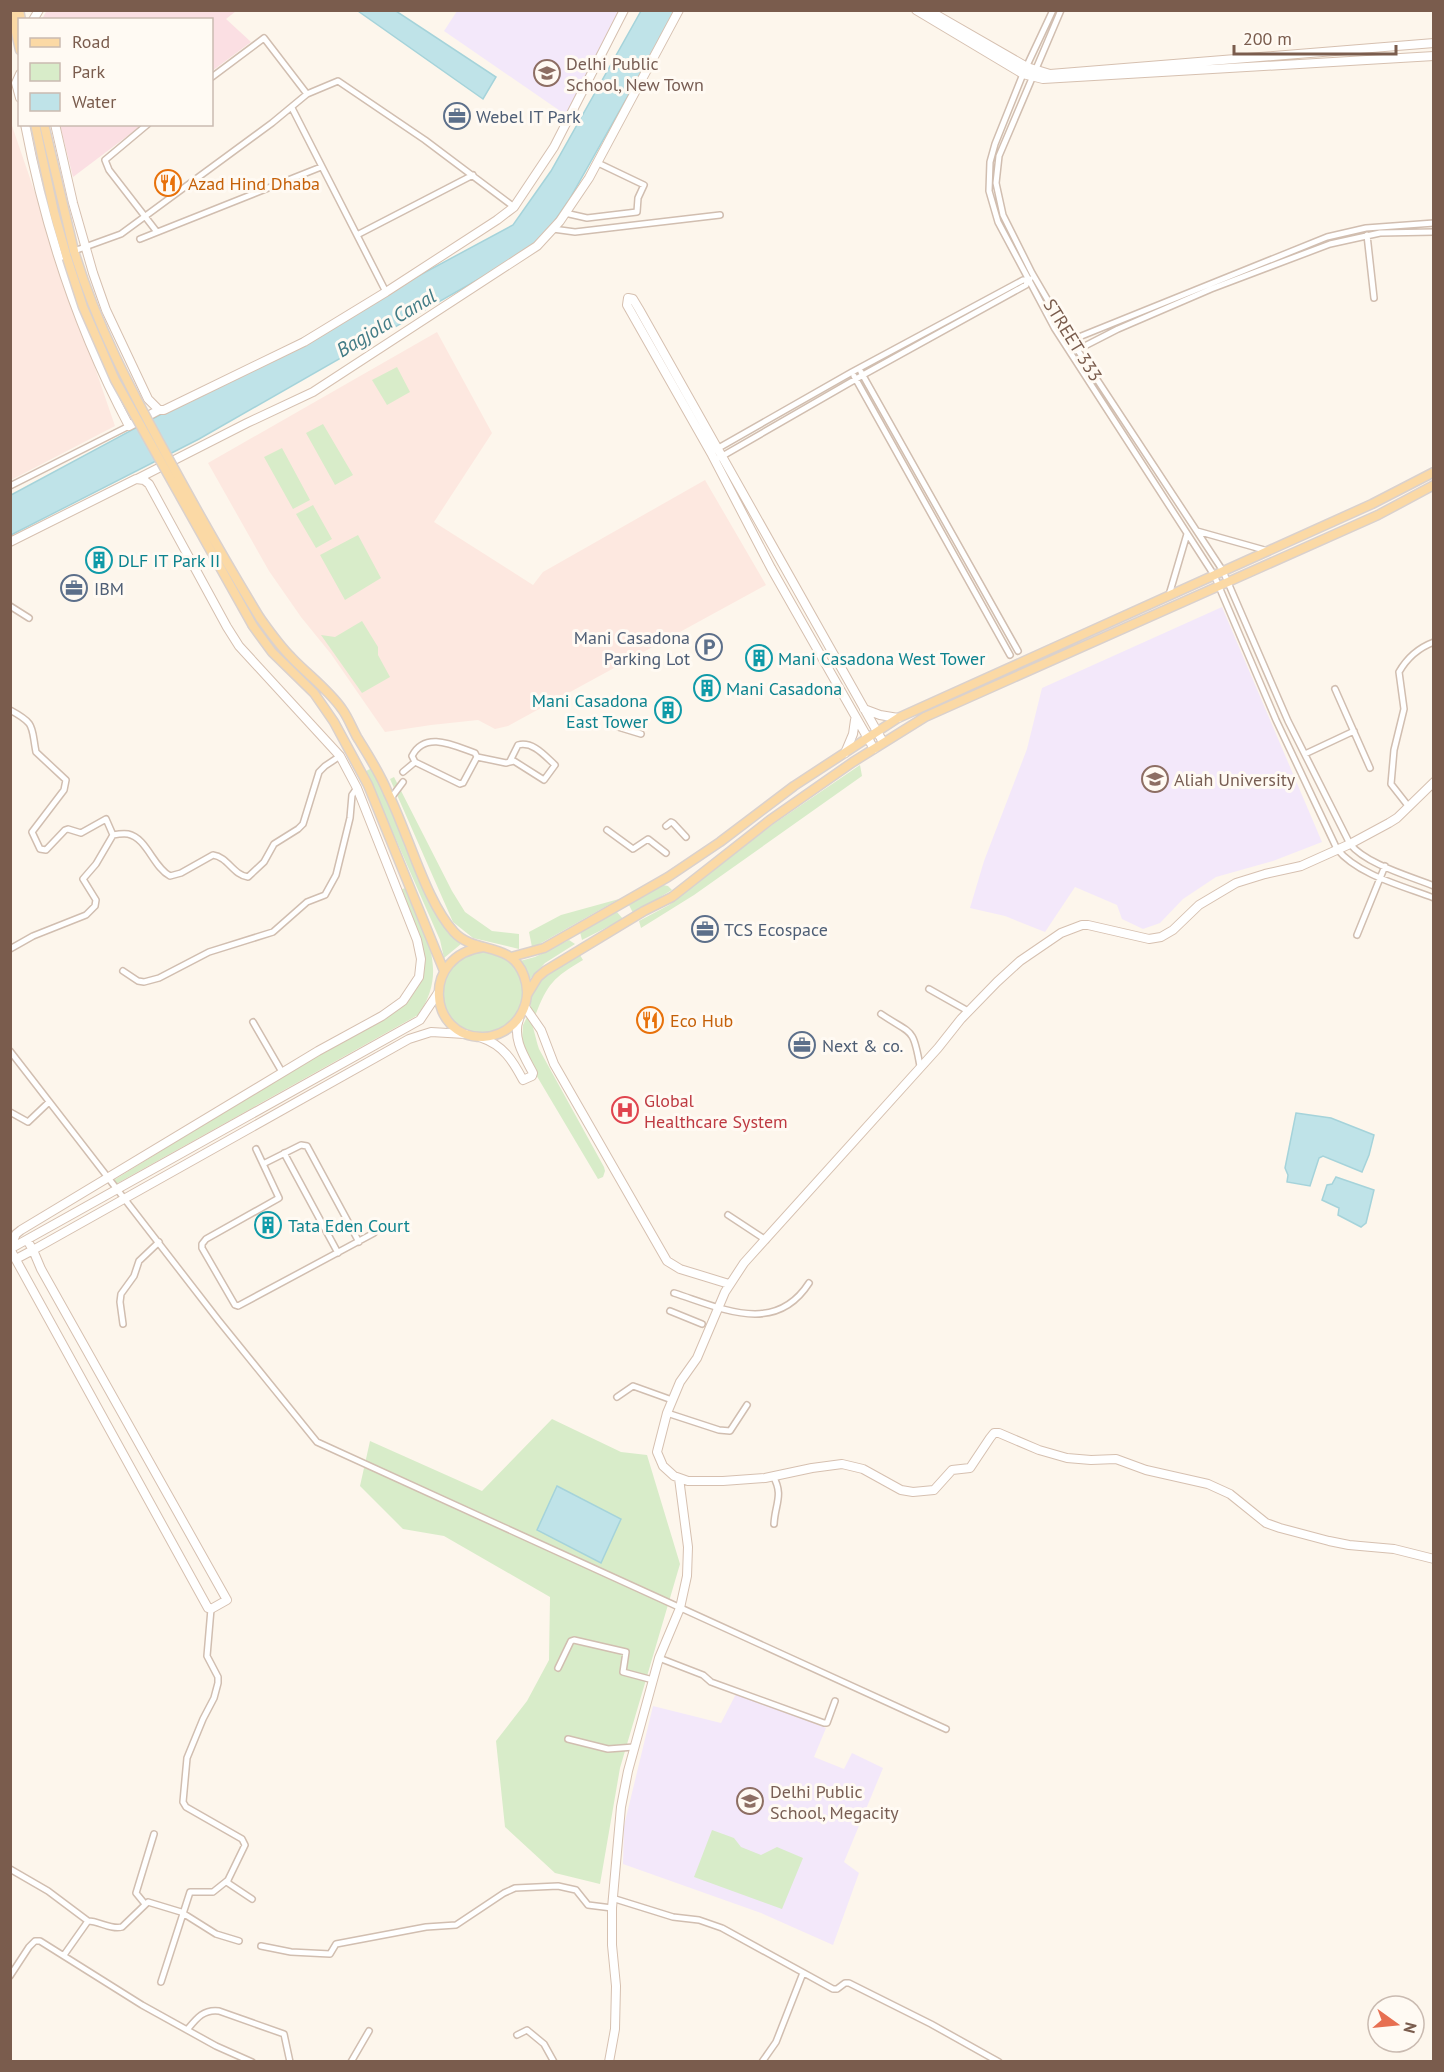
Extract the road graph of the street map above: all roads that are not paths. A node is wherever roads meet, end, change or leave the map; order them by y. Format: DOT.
graph roads {
  1 [pos="11,10"];
  2 [pos="624,10"];
  3 [pos="679,10"];
  4 [pos="916,10"];
  5 [pos="928,10"];
  6 [pos="1053,10"];
  7 [pos="1061,10"];
  8 [pos="18,41"];
  9 [pos="1434,43"];
  10 [pos="1434,56"];
  11 [pos="1029,72"];
  12 [pos="213,76"];
  13 [pos="307,94"];
  14 [pos="292,108"];
  15 [pos="25,126"];
  16 [pos="35,126"];
  17 [pos="44,126"];
  18 [pos="55,126"];
  19 [pos="146,126"];
  20 [pos="597,163"];
  21 [pos="321,167"];
  22 [pos="473,175"];
  23 [pos="514,207"];
  24 [pos="565,213"];
  25 [pos="720,215"];
  26 [pos="145,217"];
  27 [pos="1434,224"];
  28 [pos="553,229"];
  29 [pos="157,232"];
  30 [pos="1434,232"];
  31 [pos="357,235"];
  32 [pos="1367,235"];
  33 [pos="140,239"];
  34 [pos="85,248"];
  35 [pos="72,254"];
  36 [pos="1029,277"];
  37 [pos="386,292"];
  38 [pos="1374,298"];
  39 [pos="1071,340"];
  40 [pos="1065,343"];
  41 [pos="1078,349"];
  42 [pos="1070,352"];
  43 [pos="859,369"];
  44 [pos="852,372"];
  45 [pos="863,375"];
  46 [pos="856,379"];
  47 [pos="159,410"];
  48 [pos="129,426"];
  49 [pos="721,452"];
  50 [pos="712,456"];
  51 [pos="1434,472"];
  52 [pos="136,479"];
  53 [pos="1434,485"];
  54 [pos="10,486"];
  55 [pos="1197,531"];
  56 [pos="1187,534"];
  57 [pos="10,542"];
  58 [pos="1268,551"];
  59 [pos="1223,571"];
  60 [pos="1214,575"];
  61 [pos="1229,582"];
  62 [pos="1220,586"];
  63 [pos="1168,596"];
  64 [pos="10,606"];
  65 [pos="29,618"];
  66 [pos="1434,642"];
  67 [pos="1017,651"];
  68 [pos="1010,655"];
  69 [pos="1335,689"];
  70 [pos="864,709"];
  71 [pos="10,710"];
  72 [pos="855,718"];
  73 [pos="898,718"];
  74 [pos="618,727"];
  75 [pos="1354,731"];
  76 [pos="877,732"];
  77 [pos="641,734"];
  78 [pos="866,739"];
  79 [pos="883,742"];
  80 [pos="874,749"];
  81 [pos="845,753"];
  82 [pos="1305,754"];
  83 [pos="340,756"];
  84 [pos="477,757"];
  85 [pos="510,761"];
  86 [pos="415,762"];
  87 [pos="1370,768"];
  88 [pos="403,772"];
  89 [pos="403,782"];
  90 [pos="1434,782"];
  91 [pos="357,789"];
  92 [pos="391,798"];
  93 [pos="1409,807"];
  94 [pos="666,826"];
  95 [pos="607,830"];
  96 [pos="113,835"];
  97 [pos="686,837"];
  98 [pos="1350,844"];
  99 [pos="1337,849"];
  100 [pos="666,853"];
  101 [pos="1384,866"];
  102 [pos="1380,877"];
  103 [pos="408,882"];
  104 [pos="397,886"];
  105 [pos="1434,886"];
  106 [pos="1434,898"];
  107 [pos="1357,935"];
  108 [pos="484,947"];
  109 [pos="10,949"];
  110 [pos="511,957"];
  111 [pos="444,970"];
  112 [pos="123,971"];
  113 [pos="929,989"];
  114 [pos="438,993"];
  115 [pos="527,995"];
  116 [pos="525,1007"];
  117 [pos="968,1011"];
  118 [pos="880,1014"];
  119 [pos="519,1017"];
  120 [pos="253,1022"];
  121 [pos="466,1034"];
  122 [pos="480,1037"];
  123 [pos="10,1051"];
  124 [pos="924,1062"];
  125 [pos="282,1072"];
  126 [pos="49,1102"];
  127 [pos="10,1112"];
  128 [pos="256,1149"];
  129 [pos="284,1153"];
  130 [pos="263,1164"];
  131 [pos="108,1178"];
  132 [pos="116,1189"];
  133 [pos="124,1198"];
  134 [pos="728,1215"];
  135 [pos="374,1233"];
  136 [pos="27,1240"];
  137 [pos="766,1240"];
  138 [pos="159,1242"];
  139 [pos="359,1242"];
  140 [pos="10,1248"];
  141 [pos="33,1250"];
  142 [pos="338,1253"];
  143 [pos="13,1261"];
  144 [pos="809,1283"];
  145 [pos="727,1288"];
  146 [pos="674,1293"];
  147 [pos="719,1304"];
  148 [pos="670,1311"];
  149 [pos="123,1324"];
  150 [pos="706,1326"];
  151 [pos="617,1397"];
  152 [pos="672,1400"];
  153 [pos="747,1405"];
  154 [pos="667,1413"];
  155 [pos="772,1476"];
  156 [pos="679,1478"];
  157 [pos="774,1524"];
  158 [pos="1434,1559"];
  159 [pos="680,1608"];
  160 [pos="211,1609"];
  161 [pos="659,1658"];
  162 [pos="558,1668"];
  163 [pos="653,1680"];
  164 [pos="835,1701"];
  165 [pos="946,1729"];
  166 [pos="568,1739"];
  167 [pos="634,1747"];
  168 [pos="154,1834"];
  169 [pos="10,1869"];
  170 [pos="228,1880"];
  171 [pos="612,1898"];
  172 [pos="252,1899"];
  173 [pos="145,1904"];
  174 [pos="612,1908"];
  175 [pos="183,1914"];
  176 [pos="87,1921"];
  177 [pos="239,1941"];
  178 [pos="261,1946"];
  179 [pos="64,1955"];
  180 [pos="803,1973"];
  181 [pos="10,1976"];
  182 [pos="161,1982"];
  183 [pos="187,2030"];
  184 [pos="369,2031"];
  185 [pos="517,2035"];
  186 [pos="252,2061"];
  187 [pos="290,2061"];
  188 [pos="351,2061"];
  189 [pos="554,2061"];
  190 [pos="609,2061"];
  191 [pos="762,2061"];
  192 [pos="999,2061"];
  1 -- 8 [label="main road"];
  2 -- 23 [label="street"];
  3 -- 20 [label="street"];
  4 -- 11 [label="street"];
  5 -- 11 [label="street"];
  6 -- 11 [label="street, STREET 333"];
  7 -- 11 [label="street, STREET 333"];
  9 -- 11 [label="street"];
  10 -- 11 [label="street"];
  11 -- 36 [label="street, STREET 333"];
  11 -- 36 [label="street, STREET 333"];
  12 -- 13 [label="street"];
  13 -- 14 [label="street"];
  13 -- 22 [label="street"];
  14 -- 21 [label="street"];
  14 -- 26 [label="street"];
  15 -- 48 [label="street"];
  16 -- 35 [label="main road"];
  17 -- 35 [label="main road"];
  18 -- 34 [label="street"];
  19 -- 26 [label="street"];
  20 -- 24 [label="street"];
  20 -- 24 [label="street"];
  21 -- 29 [label="street"];
  21 -- 31 [label="street"];
  22 -- 23 [label="street"];
  22 -- 31 [label="street"];
  23 -- 37 [label="street"];
  24 -- 28 [label="street"];
  25 -- 28 [label="street"];
  26 -- 29 [label="street"];
  26 -- 34 [label="street"];
  27 -- 39 [label="street"];
  28 -- 52 [label="street"];
  29 -- 33 [label="street"];
  30 -- 32 [label="street"];
  31 -- 37 [label="street"];
  32 -- 38 [label="street"];
  32 -- 41 [label="street"];
  34 -- 35 [label="street"];
  34 -- 47 [label="street"];
  35 -- 92 [label="main road, bridge"];
  35 -- 103 [label="main road, bridge"];
  36 -- 39 [label="street, STREET 333"];
  36 -- 40 [label="street, STREET 333"];
  36 -- 43 [label="street"];
  36 -- 45 [label="street"];
  37 -- 47 [label="street"];
  39 -- 40 [label="street"];
  39 -- 41 [label="street, STREET 333"];
  40 -- 42 [label="street, STREET 333"];
  41 -- 42 [label="street"];
  41 -- 55 [label="street, STREET 333"];
  42 -- 56 [label="street, STREET 333"];
  43 -- 44 [label="street"];
  43 -- 45 [label="street"];
  44 -- 46 [label="street"];
  44 -- 49 [label="street"];
  45 -- 46 [label="street"];
  45 -- 67 [label="street"];
  46 -- 49 [label="street"];
  46 -- 68 [label="street"];
  47 -- 48 [label="street"];
  48 -- 54 [label="street"];
  49 -- 50 [label="street"];
  49 -- 50 [label="street"];
  49 -- 70 [label="street"];
  50 -- 72 [label="street"];
  51 -- 58 [label="main road"];
  52 -- 57 [label="street"];
  52 -- 83 [label="street"];
  53 -- 61 [label="main road"];
  55 -- 58 [label="street"];
  55 -- 59 [label="street, STREET 333"];
  56 -- 60 [label="street, STREET 333"];
  56 -- 63 [label="street"];
  58 -- 59 [label="main road"];
  59 -- 60 [label="main road"];
  59 -- 61 [label="street, STREET 333"];
  60 -- 62 [label="street, STREET 333"];
  60 -- 63 [label="main road"];
  61 -- 62 [label="main road"];
  61 -- 82 [label="street, STREET 333"];
  62 -- 79 [label="main road"];
  62 -- 99 [label="street, STREET 333"];
  63 -- 73 [label="main road"];
  64 -- 65 [label="street"];
  66 -- 93 [label="street"];
  69 -- 75 [label="street"];
  70 -- 73 [label="street"];
  70 -- 76 [label="street"];
  71 -- 96 [label="street"];
  72 -- 78 [label="street"];
  72 -- 81 [label="street"];
  73 -- 76 [label="main road"];
  74 -- 77 [label="street"];
  75 -- 82 [label="street"];
  75 -- 87 [label="street"];
  76 -- 78 [label="main road"];
  76 -- 79 [label="street"];
  78 -- 80 [label="street"];
  78 -- 81 [label="main road"];
  79 -- 80 [label="main road"];
  80 -- 115 [label="main road"];
  81 -- 110 [label="main road"];
  82 -- 98 [label="street, STREET 333"];
  83 -- 91 [label="street"];
  83 -- 96 [label="street"];
  84 -- 85 [label="street"];
  84 -- 86 [label="street"];
  84 -- 86 [label="street"];
  85 -- 85 [label="street"];
  86 -- 88 [label="street"];
  89 -- 92 [label="street"];
  90 -- 93 [label="street"];
  91 -- 104 [label="street"];
  91 -- 112 [label="street"];
  92 -- 108 [label="main road"];
  93 -- 98 [label="street"];
  94 -- 97 [label="street"];
  95 -- 100 [label="street"];
  96 -- 109 [label="street"];
  98 -- 99 [label="street"];
  98 -- 101 [label="street"];
  99 -- 102 [label="street"];
  99 -- 117 [label="street"];
  101 -- 102 [label="street"];
  101 -- 105 [label="street"];
  102 -- 106 [label="street"];
  102 -- 107 [label="street"];
  103 -- 104 [label="street"];
  103 -- 111 [label="main road"];
  104 -- 125 [label="street"];
  108 -- 110 [label="main road"];
  108 -- 111 [label="main road"];
  110 -- 115 [label="main road"];
  111 -- 114 [label="main road"];
  113 -- 117 [label="street"];
  114 -- 121 [label="main road"];
  114 -- 132 [label="street"];
  115 -- 116 [label="main road"];
  116 -- 119 [label="main road"];
  116 -- 145 [label="street"];
  117 -- 124 [label="street"];
  118 -- 124 [label="street"];
  119 -- 122 [label="main road"];
  119 -- 122 [label="street"];
  120 -- 125 [label="street"];
  121 -- 122 [label="main road"];
  121 -- 133 [label="street"];
  123 -- 126 [label="street"];
  124 -- 137 [label="street"];
  125 -- 131 [label="street"];
  126 -- 127 [label="street"];
  126 -- 131 [label="street"];
  128 -- 130 [label="street"];
  129 -- 130 [label="street"];
  129 -- 139 [label="street"];
  129 -- 142 [label="street"];
  130 -- 142 [label="street"];
  131 -- 132 [label="street"];
  131 -- 140 [label="street"];
  132 -- 133 [label="street"];
  132 -- 136 [label="street"];
  133 -- 138 [label="street"];
  133 -- 141 [label="street"];
  134 -- 137 [label="street"];
  135 -- 139 [label="street"];
  136 -- 140 [label="street"];
  136 -- 141 [label="street"];
  137 -- 145 [label="street"];
  138 -- 149 [label="street"];
  138 -- 159 [label="street"];
  139 -- 142 [label="street"];
  140 -- 143 [label="street"];
  141 -- 143 [label="street"];
  141 -- 160 [label="street"];
  143 -- 160 [label="street"];
  144 -- 147 [label="street"];
  145 -- 147 [label="street"];
  146 -- 147 [label="street"];
  147 -- 150 [label="street"];
  148 -- 150 [label="street"];
  150 -- 152 [label="street"];
  151 -- 152 [label="street"];
  152 -- 154 [label="street"];
  153 -- 154 [label="street"];
  154 -- 156 [label="street"];
  155 -- 156 [label="street"];
  155 -- 157 [label="street"];
  155 -- 158 [label="street"];
  156 -- 159 [label="street"];
  159 -- 161 [label="street"];
  159 -- 165 [label="street"];
  160 -- 170 [label="street"];
  161 -- 163 [label="street"];
  161 -- 164 [label="street"];
  162 -- 163 [label="street"];
  163 -- 167 [label="street"];
  166 -- 167 [label="street"];
  167 -- 171 [label="street"];
  168 -- 173 [label="street"];
  169 -- 176 [label="street"];
  170 -- 172 [label="street"];
  170 -- 175 [label="street"];
  171 -- 174 [label="street"];
  171 -- 180 [label="street"];
  173 -- 175 [label="street"];
  173 -- 176 [label="street"];
  174 -- 178 [label="street"];
  174 -- 190 [label="street"];
  175 -- 177 [label="street"];
  175 -- 182 [label="street"];
  176 -- 179 [label="street"];
  179 -- 181 [label="street"];
  179 -- 183 [label="street"];
  180 -- 191 [label="street"];
  180 -- 192 [label="street"];
  183 -- 186 [label="street"];
  183 -- 187 [label="street"];
  184 -- 188 [label="street"];
  185 -- 189 [label="street"];
}
